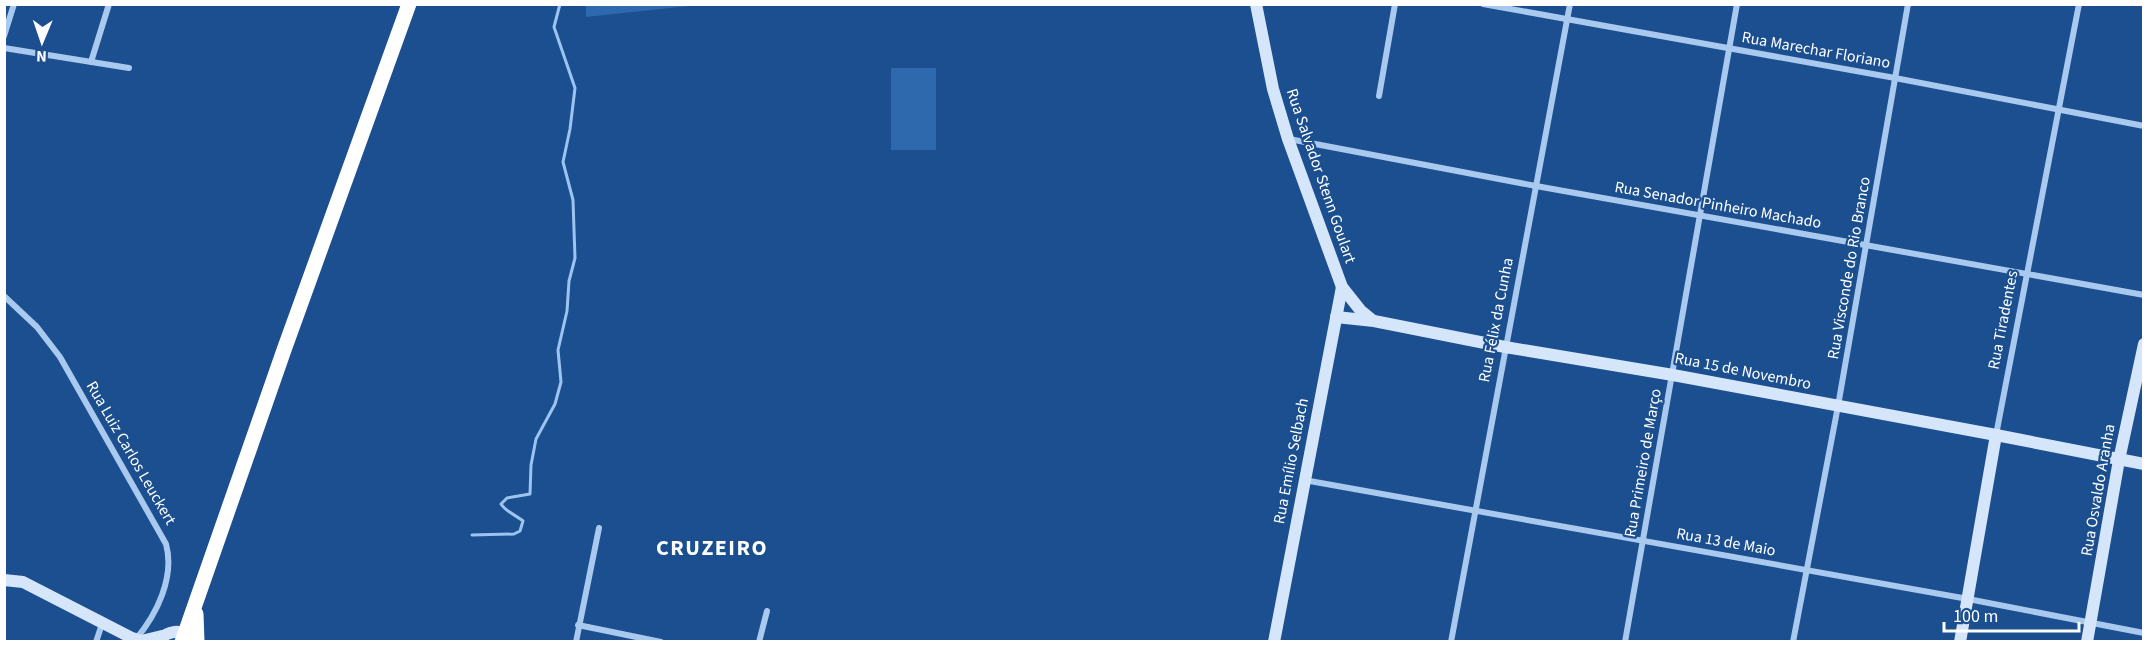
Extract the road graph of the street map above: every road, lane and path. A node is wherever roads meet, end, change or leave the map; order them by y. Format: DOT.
graph roads {
  1 [pos="14,4"];
  2 [pos="109,4"];
  3 [pos="409,4"];
  4 [pos="1256,4"];
  5 [pos="1395,4"];
  6 [pos="1483,4"];
  7 [pos="1570,4"];
  8 [pos="1737,4"];
  9 [pos="1908,4"];
  10 [pos="2079,4"];
  11 [pos="1568,19"];
  12 [pos="4,36"];
  13 [pos="4,48"];
  14 [pos="1729,48"];
  15 [pos="91,62"];
  16 [pos="129,68"];
  17 [pos="1895,78"];
  18 [pos="1379,96"];
  19 [pos="2059,109"];
  20 [pos="2144,126"];
  21 [pos="1288,139"];
  22 [pos="1536,186"];
  23 [pos="1700,216"];
  24 [pos="1867,245"];
  25 [pos="2029,274"];
  26 [pos="1342,287"];
  27 [pos="2144,295"];
  28 [pos="4,296"];
  29 [pos="1336,317"];
  30 [pos="1374,321"];
  31 [pos="2144,344"];
  32 [pos="1505,347"];
  33 [pos="1673,375"];
  34 [pos="1838,406"];
  35 [pos="1996,435"];
  36 [pos="2119,460"];
  37 [pos="2144,464"];
  38 [pos="1304,480"];
  39 [pos="1475,510"];
  40 [pos="599,528"];
  41 [pos="1643,541"];
  42 [pos="1807,571"];
  43 [pos="4,580"];
  44 [pos="1968,599"];
  45 [pos="195,605"];
  46 [pos="767,611"];
  47 [pos="2091,623"];
  48 [pos="102,624"];
  49 [pos="578,625"];
  50 [pos="2144,633"];
  51 [pos="179,638"];
  52 [pos="140,640"];
  53 [pos="96,642"];
  54 [pos="576,642"];
  55 [pos="661,642"];
  56 [pos="759,642"];
  57 [pos="1274,642"];
  58 [pos="1451,642"];
  59 [pos="1625,642"];
  60 [pos="1793,642"];
  61 [pos="1960,642"];
  62 [pos="2087,642"];
  1 -- 12 [label="street"];
  2 -- 15 [label="street"];
  3 -- 45 [label="highway"];
  4 -- 21 [label="main road, Rua Salvador Stenn Goulart"];
  5 -- 18 [label="street"];
  6 -- 11 [label="street, Rua Marechar Floriano"];
  7 -- 11 [label="street, Rua Félix da Cunha"];
  8 -- 14 [label="street, Rua Primeiro de Março"];
  9 -- 17 [label="street, Rua Visconde do Rio Branco"];
  10 -- 19 [label="street, Rua Tiradentes"];
  11 -- 14 [label="street, Rua Marechar Floriano"];
  11 -- 22 [label="street, Rua Félix da Cunha"];
  13 -- 15 [label="street"];
  14 -- 17 [label="street, Rua Marechar Floriano"];
  14 -- 23 [label="street, Rua Primeiro de Março"];
  15 -- 16 [label="street"];
  17 -- 19 [label="street, Rua Marechar Floriano"];
  17 -- 24 [label="street, Rua Visconde do Rio Branco"];
  19 -- 20 [label="street, Rua Marechar Floriano"];
  19 -- 25 [label="street, Rua Tiradentes"];
  21 -- 22 [label="street, Rua Senador Pinheiro Machado"];
  21 -- 26 [label="main road, Rua Salvador Stenn Goulart"];
  22 -- 23 [label="street, Rua Senador Pinheiro Machado"];
  22 -- 32 [label="street, Rua Félix da Cunha"];
  23 -- 24 [label="street, Rua Senador Pinheiro Machado"];
  23 -- 33 [label="street, Rua Primeiro de Março"];
  24 -- 25 [label="street, Rua Senador Pinheiro Machado"];
  24 -- 34 [label="street, Rua Visconde do Rio Branco"];
  25 -- 27 [label="street, Rua Senador Pinheiro Machado"];
  25 -- 35 [label="street, Rua Tiradentes"];
  26 -- 29 [label="main road, Rua Emílio Selbach"];
  26 -- 30 [label="main road"];
  28 -- 52 [label="street, Rua Luiz Carlos Leuckert"];
  29 -- 30 [label="main road, Rua 15 de Novembro"];
  29 -- 38 [label="main road, Rua Emílio Selbach"];
  30 -- 32 [label="main road, Rua 15 de Novembro"];
  31 -- 36 [label="main road, Rua Osvaldo Aranha"];
  32 -- 33 [label="main road, Rua 15 de Novembro"];
  32 -- 39 [label="street, Rua Félix da Cunha"];
  33 -- 34 [label="main road, Rua 15 de Novembro"];
  33 -- 41 [label="street, Rua Primeiro de Março"];
  34 -- 35 [label="main road, Rua 15 de Novembro"];
  34 -- 42 [label="street, Rua Visconde do Rio Branco"];
  35 -- 36 [label="main road, Rua 15 de Novembro"];
  35 -- 44 [label="main road, Rua Tiradentes"];
  36 -- 37 [label="main road, Rua 15 de Novembro"];
  36 -- 47 [label="main road, Rua Osvaldo Aranha"];
  38 -- 39 [label="street, Rua 13 de Maio"];
  38 -- 57 [label="main road, Rua Emílio Selbach"];
  39 -- 41 [label="street, Rua 13 de Maio"];
  39 -- 58 [label="street, Rua Félix da Cunha"];
  40 -- 49 [label="street"];
  41 -- 42 [label="street, Rua 13 de Maio"];
  41 -- 59 [label="street, Rua Primeiro de Março"];
  42 -- 44 [label="street, Rua 13 de Maio"];
  42 -- 60 [label="street, Rua Visconde do Rio Branco"];
  43 -- 48 [label="main road"];
  44 -- 47 [label="street, Rua 13 de Maio"];
  44 -- 61 [label="main road, Rua Tiradentes"];
  45 -- 51 [label="highway"];
  45 -- 51 [label="highway"];
  46 -- 56 [label="street"];
  47 -- 50 [label="street, Rua 13 de Maio"];
  47 -- 62 [label="main road, Rua Osvaldo Aranha"];
  48 -- 52 [label="main road"];
  48 -- 53 [label="street"];
  49 -- 54 [label="street"];
  49 -- 55 [label="street"];
  51 -- 52 [label="main road"];
}
